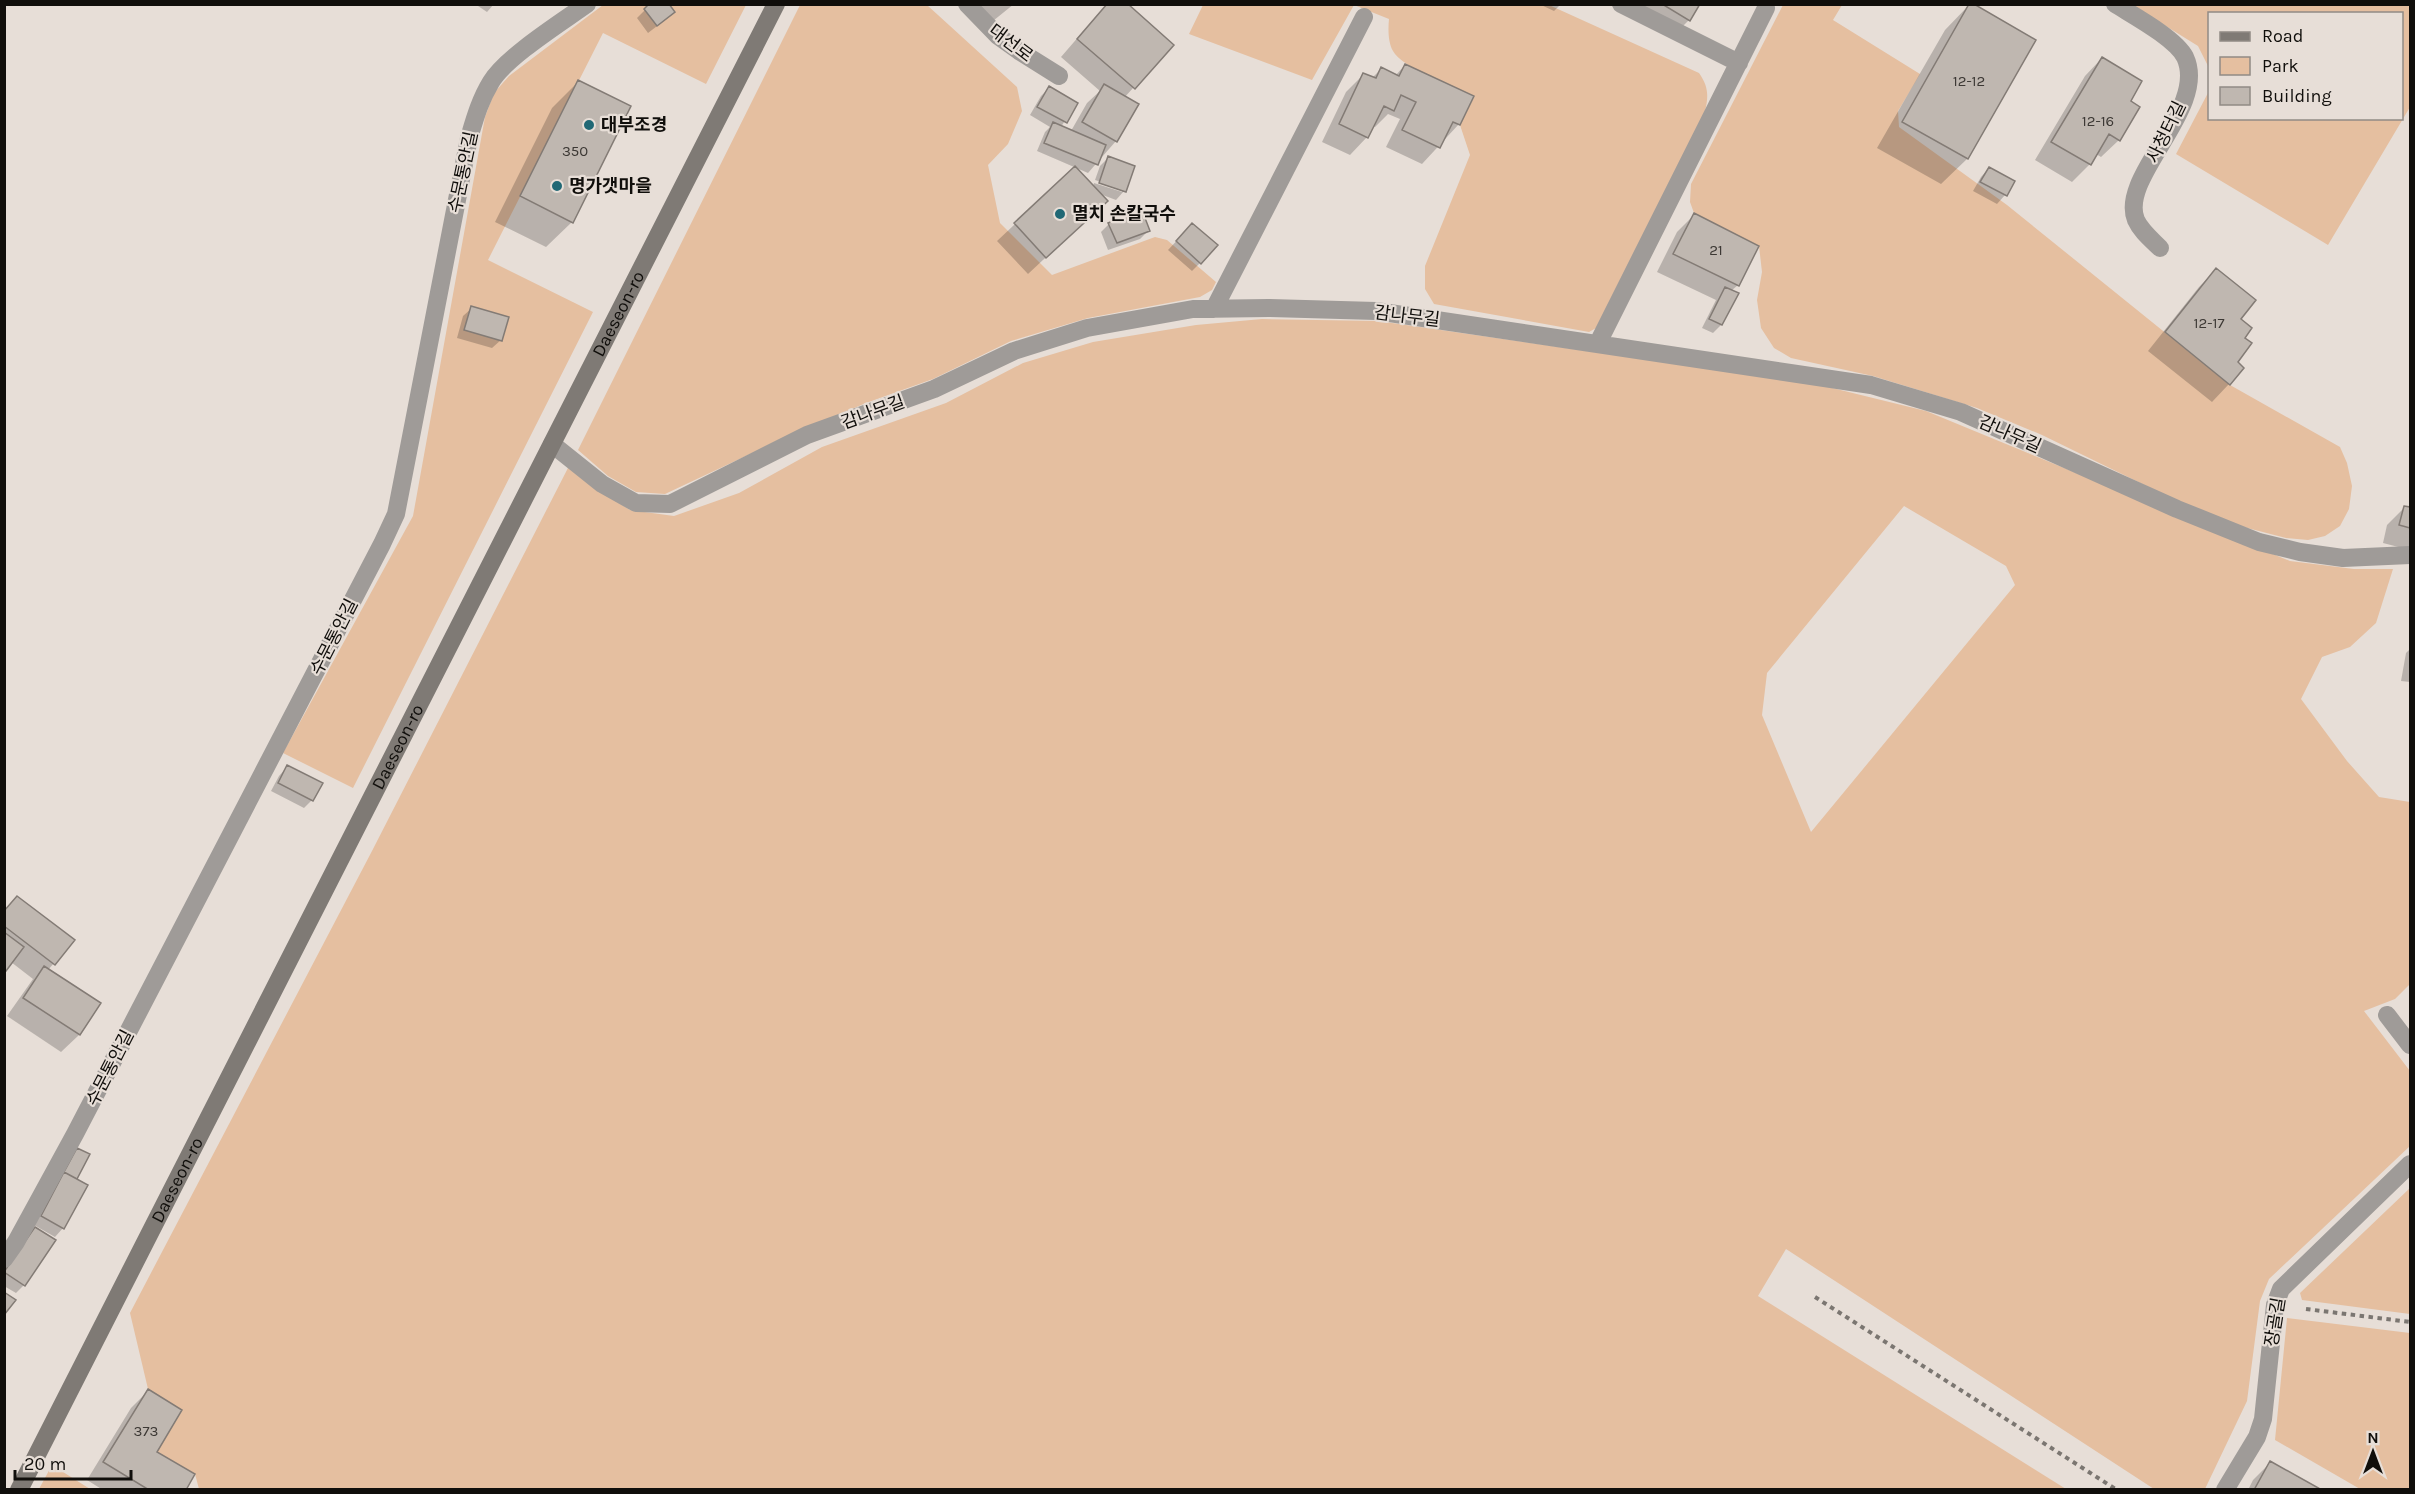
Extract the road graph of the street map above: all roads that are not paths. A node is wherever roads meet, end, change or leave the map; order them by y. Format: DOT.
graph roads {
  1 [pos="587,4"];
  2 [pos="776,4"];
  3 [pos="967,4"];
  4 [pos="1621,4"];
  5 [pos="2115,4"];
  6 [pos="1766,8"];
  7 [pos="1364,17"];
  8 [pos="1739,63"];
  9 [pos="1059,76"];
  10 [pos="2160,248"];
  11 [pos="1214,309"];
  12 [pos="1598,343"];
  13 [pos="552,444"];
  14 [pos="2410,555"];
  15 [pos="2387,1015"];
  16 [pos="2410,1045"];
  17 [pos="2410,1164"];
  18 [pos="4,1259"];
  19 [pos="19,1490"];
  20 [pos="2225,1490"];
  1 -- 18 [label="lane, 수문통안길"];
  2 -- 13 [label="street, Daeseon-ro"];
  3 -- 9 [label="lane, 대선로"];
  4 -- 8 [label="lane"];
  5 -- 10 [label="lane, 사청터길"];
  6 -- 8 [label="lane"];
  7 -- 11 [label="lane"];
  8 -- 12 [label="lane"];
  11 -- 12 [label="lane, 감나무길"];
  11 -- 13 [label="lane, 감나무길"];
  12 -- 14 [label="lane, 감나무길"];
  13 -- 19 [label="street, Daeseon-ro"];
  15 -- 16 [label="lane"];
  17 -- 20 [label="lane, 장골길"];
}
